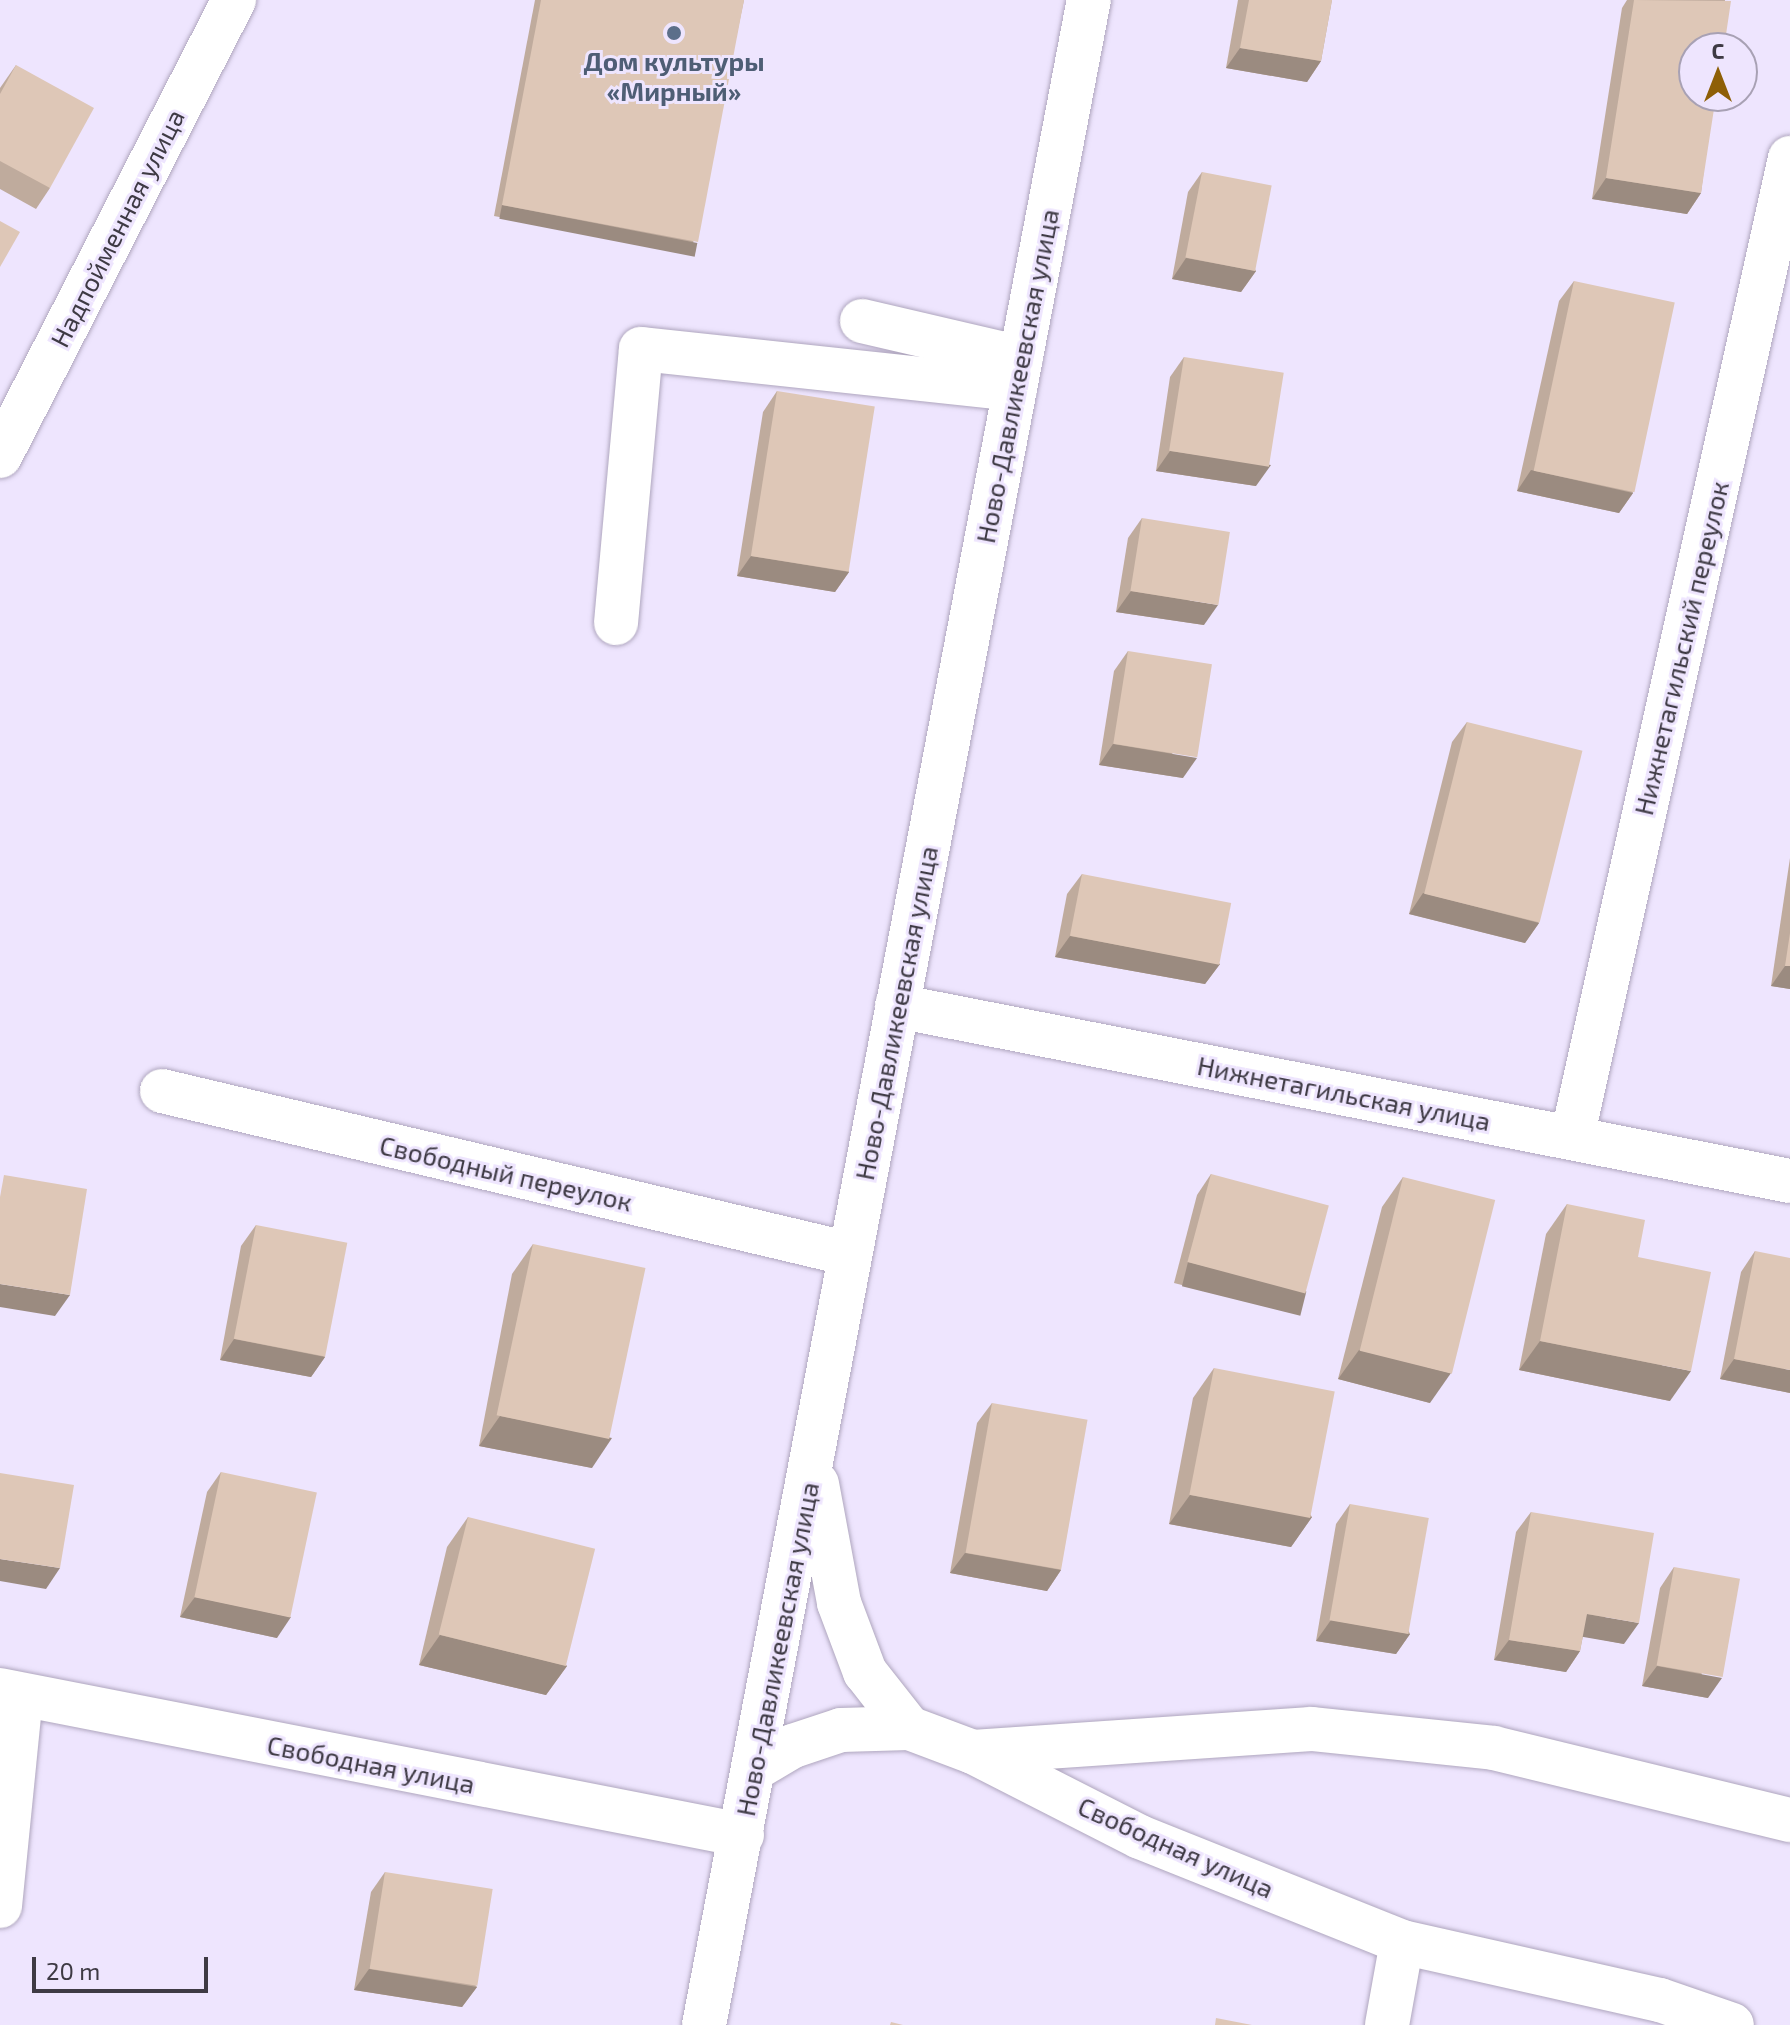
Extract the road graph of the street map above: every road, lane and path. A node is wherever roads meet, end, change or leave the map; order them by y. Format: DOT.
graph roads {
  1 [pos="234,0"];
  2 [pos="1089,0"];
  3 [pos="1790,158"];
  4 [pos="862,321"];
  5 [pos="1018,374"];
  6 [pos="0,456"];
  7 [pos="616,623"];
  8 [pos="897,1006"];
  9 [pos="162,1091"];
  10 [pos="1572,1138"];
  11 [pos="1790,1181"];
  12 [pos="850,1254"];
  13 [pos="812,1458"];
  14 [pos="10,1694"];
  15 [pos="909,1728"];
  16 [pos="973,1752"];
  17 [pos="754,1769"];
  18 [pos="1790,1820"];
  19 [pos="742,1835"];
  20 [pos="0,1906"];
  21 [pos="1402,1942"];
  22 [pos="704,2025"];
  23 [pos="1387,2025"];
  24 [pos="1732,2025"];
  1 -- 6 [label="street, Надпойменная улица"];
  2 -- 5 [label="street, Ново-Давликеевская улица"];
  3 -- 10 [label="street, Нижнетагильский переулок"];
  4 -- 5 [label="street"];
  5 -- 7 [label="street"];
  5 -- 8 [label="street, Ново-Давликеевская улица"];
  8 -- 10 [label="street, Нижнетагильская улица"];
  8 -- 12 [label="street, Ново-Давликеевская улица"];
  9 -- 12 [label="street, Свободный переулок"];
  10 -- 11 [label="street, Нижнетагильская улица"];
  12 -- 13 [label="street, Ново-Давликеевская улица"];
  13 -- 15 [label="street"];
  13 -- 17 [label="street, Ново-Давликеевская улица"];
  14 -- 19 [label="street, Свободная улица"];
  14 -- 20 [label="street"];
  15 -- 16 [label="street, Свободная улица"];
  15 -- 17 [label="street"];
  16 -- 18 [label="street"];
  16 -- 21 [label="street, Свободная улица"];
  17 -- 19 [label="street, Ново-Давликеевская улица"];
  19 -- 22 [label="street, Ново-Давликеевская улица"];
  21 -- 23 [label="street"];
  21 -- 24 [label="street, Свободная улица"];
}
